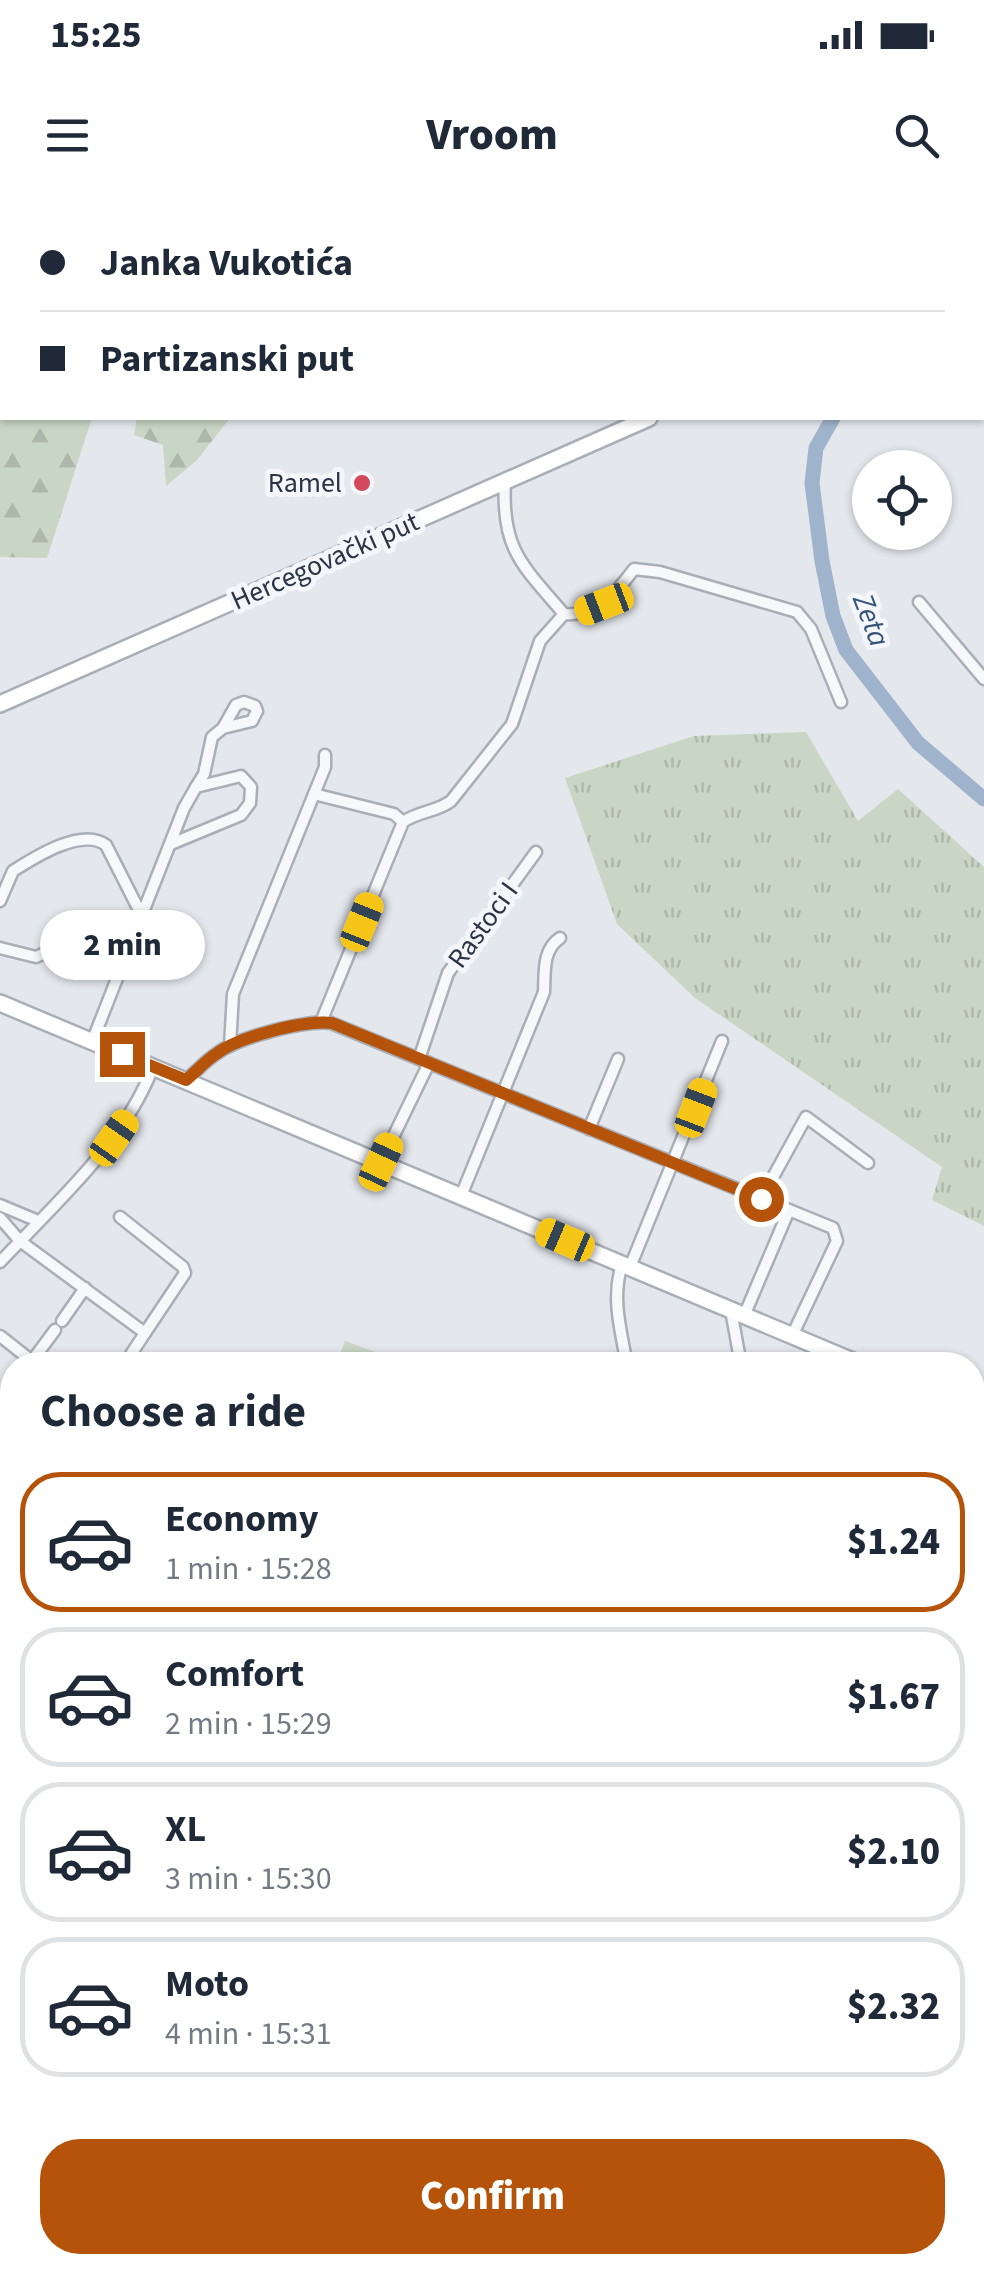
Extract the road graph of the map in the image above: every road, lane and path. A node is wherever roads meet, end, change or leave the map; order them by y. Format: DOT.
graph roads {
  1 [pos="644,420"];
  2 [pos="504,480"];
  3 [pos="919,602"];
  4 [pos="564,614"];
  5 [pos="984,679"];
  6 [pos="841,702"];
  7 [pos="0,704"];
  8 [pos="223,728"];
  9 [pos="325,755"];
  10 [pos="196,787"];
  11 [pos="314,794"];
  12 [pos="403,822"];
  13 [pos="171,844"];
  14 [pos="536,852"];
  15 [pos="0,866"];
  16 [pos="12,873"];
  17 [pos="0,901"];
  18 [pos="144,918"];
  19 [pos="136,935"];
  20 [pos="560,938"];
  21 [pos="0,948"];
  22 [pos="0,1004"];
  23 [pos="321,1022"];
  24 [pos="722,1041"];
  25 [pos="92,1042"];
  26 [pos="230,1046"];
  27 [pos="618,1059"];
  28 [pos="424,1061"];
  29 [pos="153,1067"];
  30 [pos="186,1080"];
  31 [pos="504,1094"];
  32 [pos="589,1129"];
  33 [pos="381,1162"];
  34 [pos="868,1163"];
  35 [pos="674,1164"];
  36 [pos="462,1196"];
  37 [pos="761,1199"];
  38 [pos="0,1206"];
  39 [pos="789,1210"];
  40 [pos="120,1217"];
  41 [pos="0,1218"];
  42 [pos="38,1221"];
  43 [pos="20,1241"];
  44 [pos="0,1262"];
  45 [pos="626,1265"];
  46 [pos="85,1288"];
  47 [pos="738,1313"];
  48 [pos="145,1333"];
  49 [pos="0,1336"];
  50 [pos="792,1336"];
  51 [pos="20,1352"];
  52 [pos="41,1352"];
  53 [pos="133,1352"];
  54 [pos="625,1352"];
  55 [pos="740,1352"];
  56 [pos="831,1352"];
  1 -- 2 [label="street, Hercegovački put"];
  2 -- 4 [label="street"];
  2 -- 7 [label="street, Hercegovački put"];
  3 -- 5 [label="street"];
  4 -- 6 [label="street"];
  4 -- 12 [label="street"];
  8 -- 10 [label="street"];
  9 -- 11 [label="street"];
  10 -- 13 [label="street"];
  10 -- 13 [label="street"];
  11 -- 12 [label="street"];
  11 -- 26 [label="street"];
  12 -- 23 [label="street"];
  13 -- 18 [label="street"];
  14 -- 28 [label="street, Rastoci I"];
  15 -- 16 [label="street"];
  16 -- 17 [label="street"];
  16 -- 18 [label="street"];
  18 -- 19 [label="street"];
  19 -- 21 [label="street"];
  19 -- 25 [label="street"];
  20 -- 31 [label="street"];
  22 -- 25 [label="street"];
  23 -- 26 [label="street"];
  23 -- 28 [label="street"];
  24 -- 35 [label="street"];
  25 -- 29 [label="street"];
  26 -- 30 [label="street"];
  27 -- 32 [label="street"];
  28 -- 31 [label="street"];
  28 -- 33 [label="street, Rastoci I"];
  29 -- 30 [label="street"];
  29 -- 42 [label="street"];
  30 -- 33 [label="street"];
  31 -- 32 [label="street"];
  31 -- 36 [label="street"];
  32 -- 35 [label="street"];
  33 -- 36 [label="street"];
  34 -- 37 [label="street"];
  35 -- 37 [label="street"];
  35 -- 45 [label="street"];
  36 -- 45 [label="street"];
  37 -- 39 [label="street"];
  38 -- 42 [label="street"];
  39 -- 47 [label="street"];
  39 -- 50 [label="street"];
  40 -- 48 [label="street"];
  41 -- 43 [label="street"];
  42 -- 43 [label="street"];
  43 -- 44 [label="street"];
  43 -- 46 [label="street"];
  45 -- 47 [label="street"];
  45 -- 54 [label="street"];
  46 -- 48 [label="street"];
  46 -- 52 [label="street"];
  47 -- 50 [label="street"];
  47 -- 55 [label="street"];
  48 -- 53 [label="street"];
  49 -- 51 [label="street"];
  50 -- 56 [label="street"];
}
